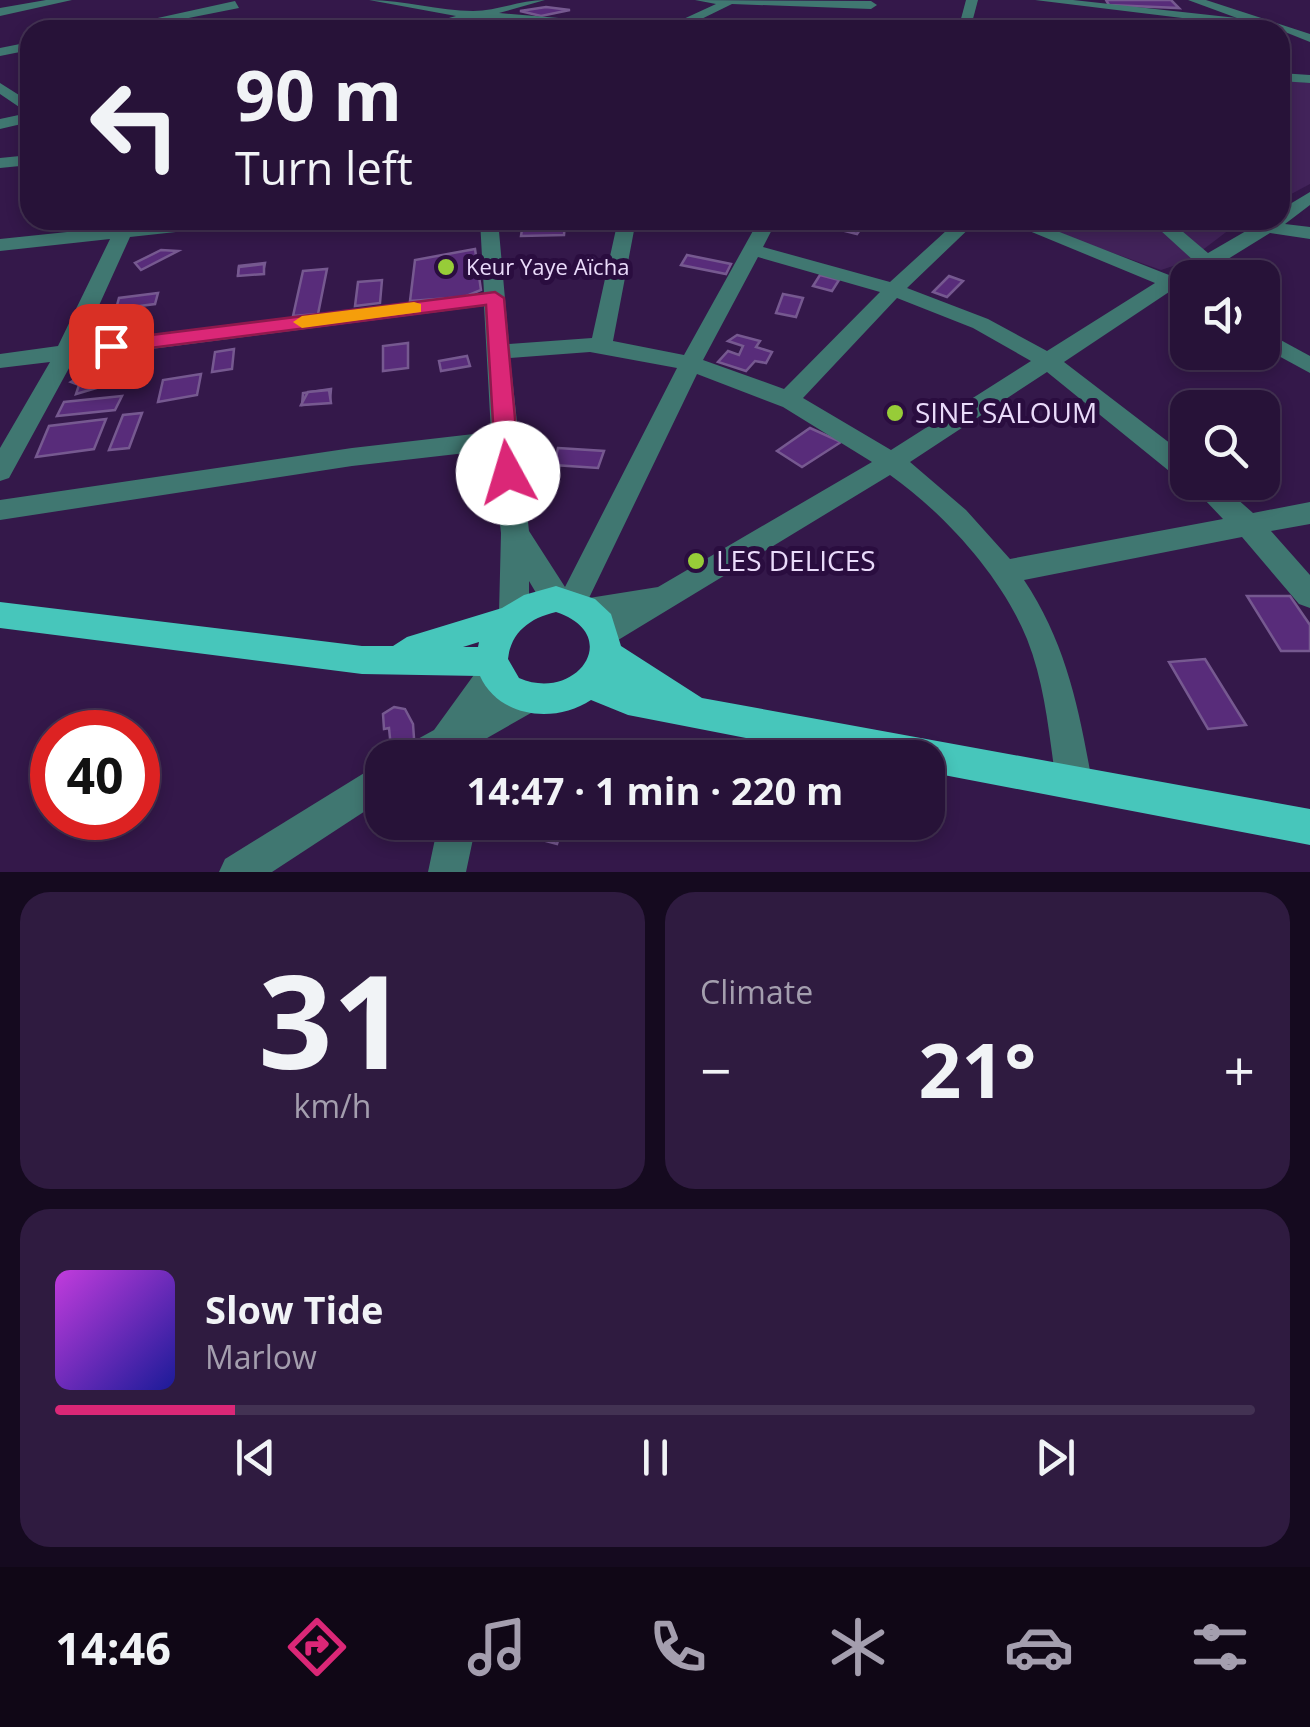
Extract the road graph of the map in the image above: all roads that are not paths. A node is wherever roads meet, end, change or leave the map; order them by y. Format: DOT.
graph roads {
  1 [pos="66,0"];
  2 [pos="375,0"];
  3 [pos="540,0"];
  4 [pos="701,0"];
  5 [pos="1042,0"];
  6 [pos="1194,0"];
  7 [pos="733,1"];
  8 [pos="1060,2"];
  9 [pos="488,6"];
  10 [pos="233,8"];
  11 [pos="870,8"];
  12 [pos="0,12"];
  13 [pos="1158,15"];
  14 [pos="165,20"];
  15 [pos="465,20"];
  16 [pos="689,20"];
  17 [pos="1165,20"];
  18 [pos="1211,20"];
  19 [pos="1256,20"];
  20 [pos="99,230"];
  21 [pos="124,230"];
  22 [pos="489,230"];
  23 [pos="625,230"];
  24 [pos="763,230"];
  25 [pos="957,230"];
  26 [pos="1037,230"];
  27 [pos="1170,230"];
  28 [pos="1263,230"];
  29 [pos="0,245"];
  30 [pos="752,250"];
  31 [pos="1205,260"];
  32 [pos="1213,260"];
  33 [pos="1170,283"];
  34 [pos="895,288"];
  35 [pos="1170,292"];
  36 [pos="495,298"];
  37 [pos="601,346"];
  38 [pos="1280,348"];
  39 [pos="67,352"];
  40 [pos="498,352"];
  41 [pos="0,361"];
  42 [pos="1048,362"];
  43 [pos="689,366"];
  44 [pos="1310,366"];
  45 [pos="790,397"];
  46 [pos="504,440"];
  47 [pos="1170,458"];
  48 [pos="893,460"];
  49 [pos="0,471"];
  50 [pos="1220,500"];
  51 [pos="0,510"];
  52 [pos="1310,514"];
  53 [pos="1248,525"];
  54 [pos="515,533"];
  55 [pos="1005,572"];
  56 [pos="1310,595"];
  57 [pos="0,615"];
  58 [pos="510,616"];
  59 [pos="586,620"];
  60 [pos="362,660"];
  61 [pos="494,667"];
  62 [pos="589,684"];
  63 [pos="526,698"];
  64 [pos="697,713"];
  65 [pos="440,740"];
  66 [pos="452,740"];
  67 [pos="1074,782"];
  68 [pos="365,791"];
  69 [pos="1310,827"];
  70 [pos="454,840"];
  71 [pos="238,872"];
  72 [pos="448,872"];
  1 -- 12 [label="street"];
  2 -- 15 [label="street"];
  3 -- 9 [label="street"];
  4 -- 7 [label="street"];
  5 -- 8 [label="street"];
  6 -- 19 [label="street"];
  7 -- 11 [label="street"];
  7 -- 16 [label="street"];
  8 -- 13 [label="street"];
  10 -- 14 [label="street"];
  13 -- 17 [label="street"];
  13 -- 18 [label="street"];
  20 -- 29 [label="street"];
  21 -- 39 [label="street"];
  22 -- 36 [label="street"];
  23 -- 37 [label="street"];
  24 -- 30 [label="street"];
  25 -- 34 [label="street"];
  26 -- 33 [label="street"];
  27 -- 31 [label="street"];
  28 -- 32 [label="street"];
  30 -- 34 [label="street"];
  30 -- 43 [label="street"];
  34 -- 42 [label="street"];
  34 -- 45 [label="street"];
  35 -- 42 [label="street"];
  36 -- 39 [label="street"];
  36 -- 40 [label="street"];
  37 -- 40 [label="street"];
  37 -- 43 [label="street"];
  38 -- 44 [label="street"];
  39 -- 41 [label="street"];
  39 -- 49 [label="street"];
  40 -- 46 [label="street"];
  42 -- 47 [label="street"];
  42 -- 48 [label="street"];
  43 -- 45 [label="street"];
  43 -- 59 [label="street"];
  45 -- 48 [label="street"];
  46 -- 51 [label="street"];
  46 -- 54 [label="street"];
  48 -- 55 [label="street"];
  48 -- 59 [label="street"];
  50 -- 53 [label="street"];
  52 -- 53 [label="street"];
  53 -- 55 [label="street"];
  53 -- 56 [label="street"];
  54 -- 58 [label="street"];
  54 -- 59 [label="street"];
  55 -- 67 [label="street"];
  57 -- 60 [label="main road"];
  58 -- 59 [label="main road"];
  58 -- 60 [label="main road"];
  58 -- 61 [label="main road"];
  59 -- 62 [label="main road"];
  59 -- 64 [label="main road"];
  60 -- 61 [label="main road"];
  61 -- 63 [label="main road"];
  61 -- 65 [label="street"];
  62 -- 63 [label="main road"];
  62 -- 64 [label="main road"];
  63 -- 66 [label="street"];
  64 -- 67 [label="main road"];
  67 -- 69 [label="main road"];
  68 -- 71 [label="street"];
  70 -- 72 [label="street"];
}
